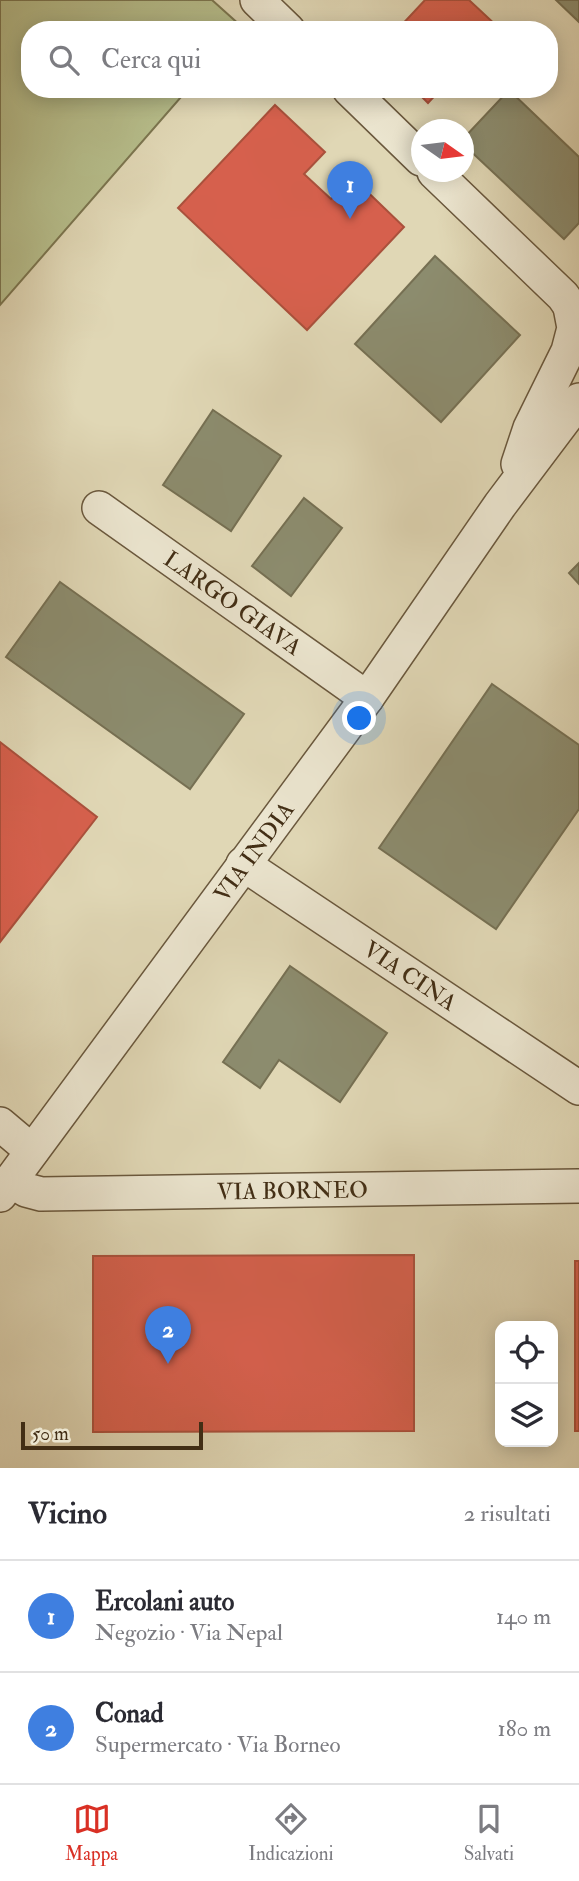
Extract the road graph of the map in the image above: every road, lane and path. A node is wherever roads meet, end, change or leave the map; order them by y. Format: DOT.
graph roads {
  1 [pos="257,0"];
  2 [pos="279,21"];
  3 [pos="358,98"];
  4 [pos="411,148"];
  5 [pos="445,182"];
  6 [pos="571,302"];
  7 [pos="574,412"];
  8 [pos="500,505"];
  9 [pos="99,508"];
  10 [pos="367,698"];
  11 [pos="243,864"];
  12 [pos="579,1088"];
  13 [pos="0,1124"];
  14 [pos="32,1151"];
  15 [pos="579,1186"];
  16 [pos="5,1187"];
  1 -- 2 [label="street"];
  3 -- 4 [label="street"];
  5 -- 6 [label="street"];
  6 -- 8 [label="street, VIA INDIA"];
  7 -- 8 [label="street, VIA INDIA"];
  8 -- 10 [label="street, VIA INDIA"];
  9 -- 10 [label="street, LARGO GIAVA"];
  10 -- 11 [label="street, VIA INDIA"];
  11 -- 12 [label="street, VIA CINA"];
  11 -- 14 [label="street, VIA INDIA"];
  13 -- 14 [label="street"];
  14 -- 16 [label="street, VIA INDIA"];
  15 -- 16 [label="street, VIA BORNEO"];
}
